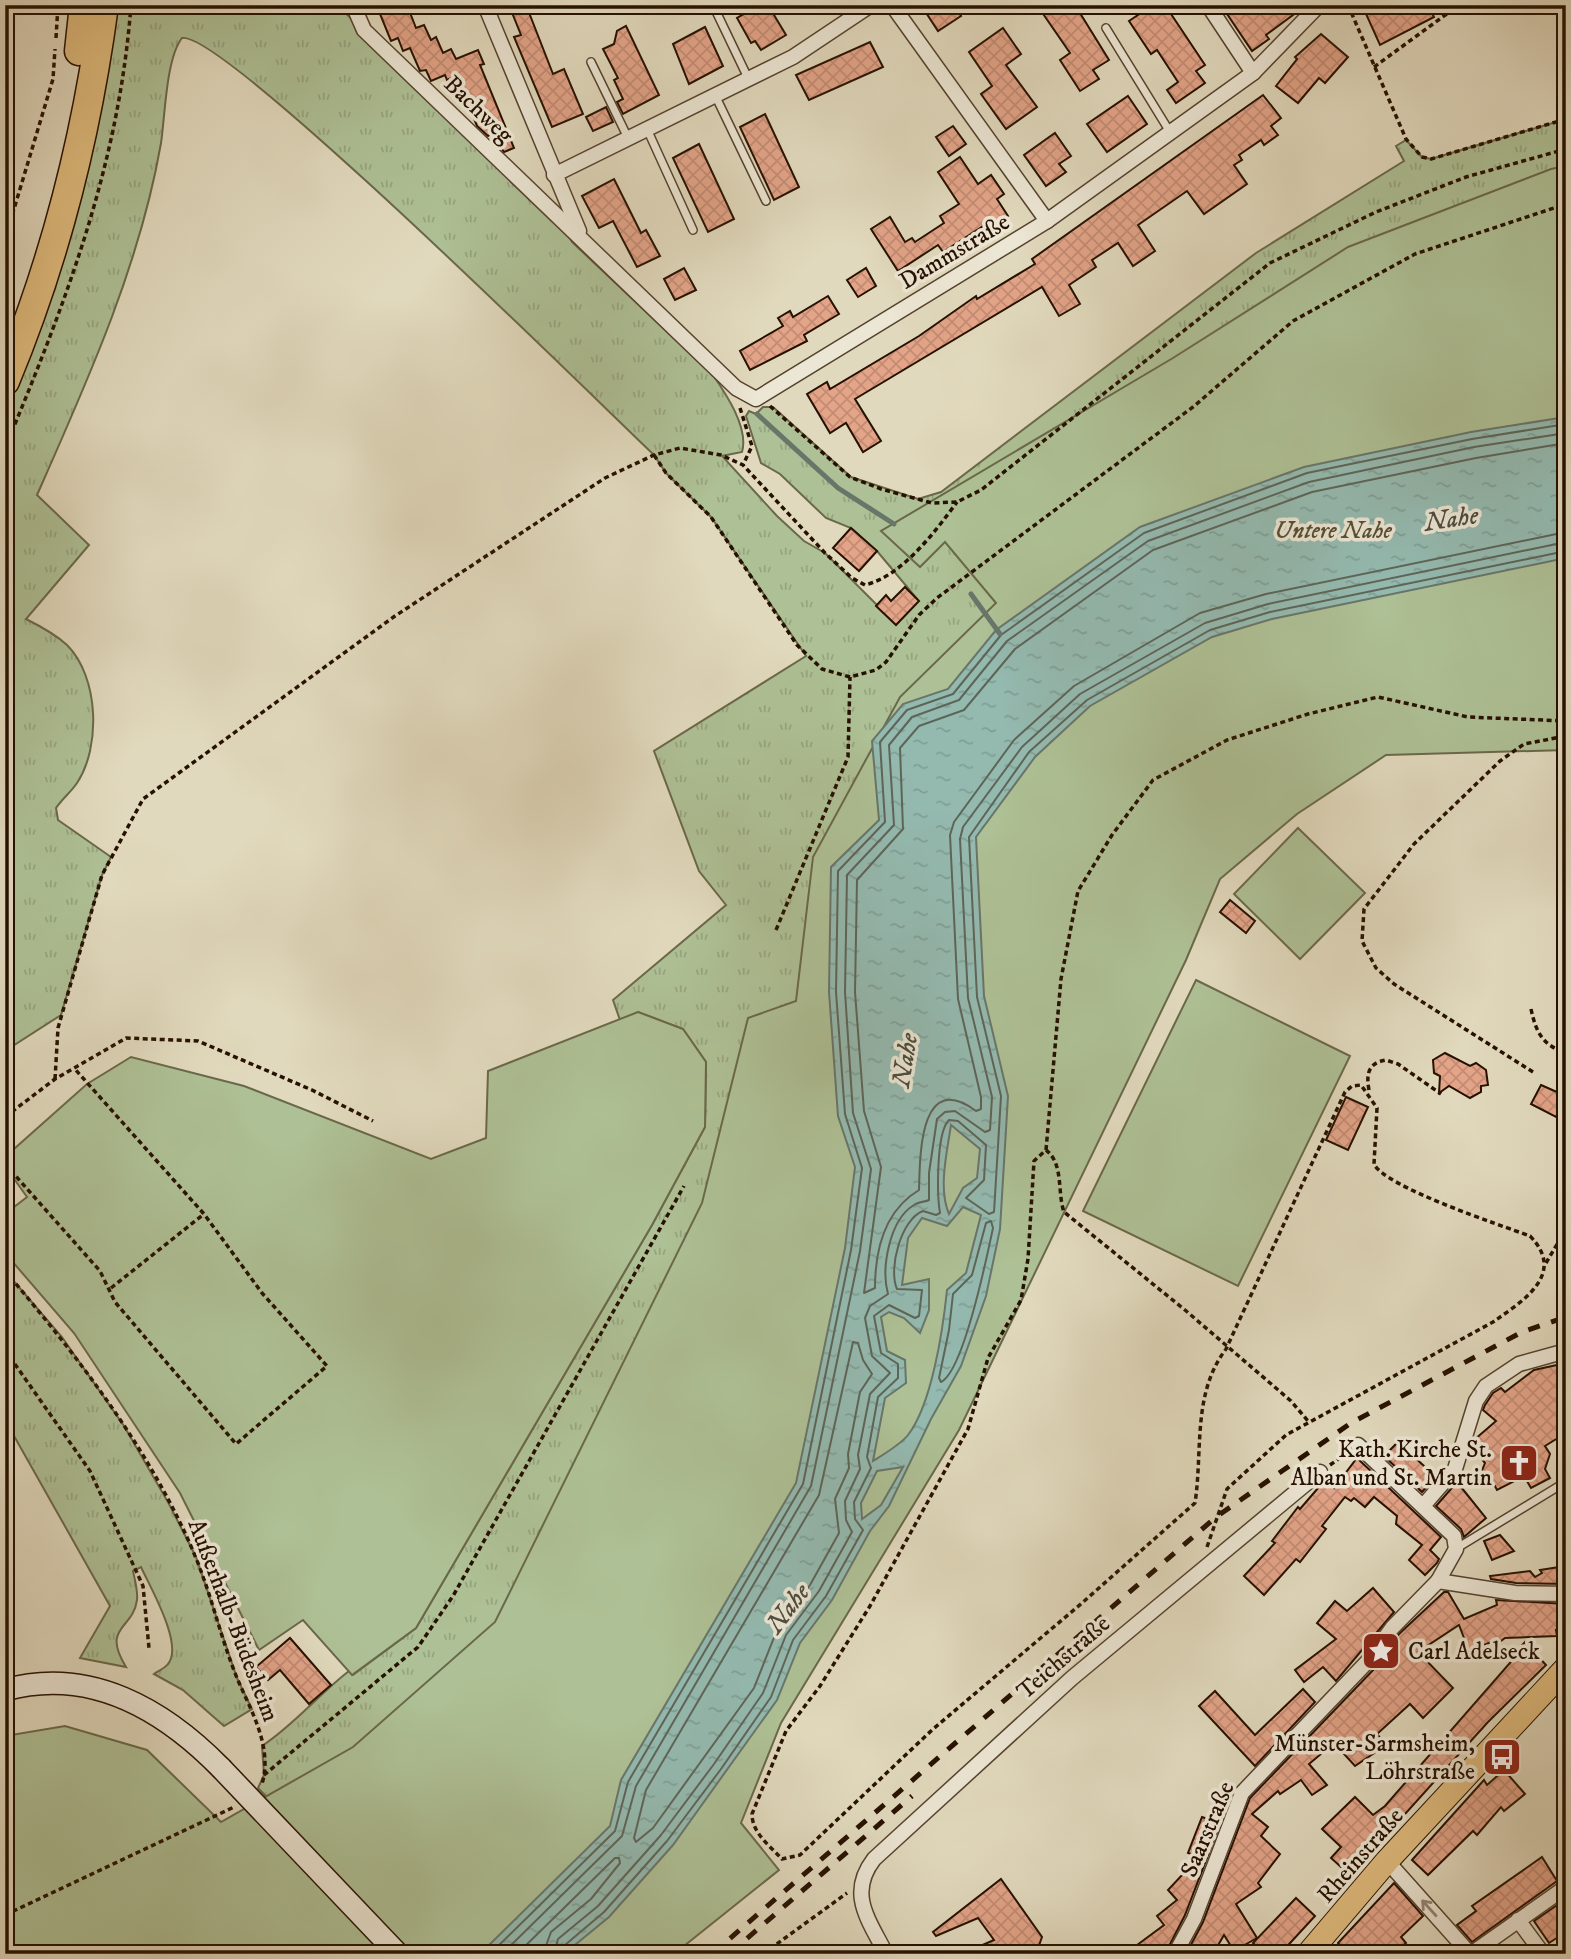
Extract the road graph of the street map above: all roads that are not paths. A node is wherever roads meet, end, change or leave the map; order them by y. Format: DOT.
graph roads {
  1 [pos="84,5"];
  2 [pos="104,5"];
  3 [pos="353,5"];
  4 [pos="485,5"];
  5 [pos="713,5"];
  6 [pos="871,5"];
  7 [pos="892,5"];
  8 [pos="1208,5"];
  9 [pos="1318,6"];
  10 [pos="1106,28"];
  11 [pos="591,62"];
  12 [pos="1253,73"];
  13 [pos="748,79"];
  14 [pos="715,95"];
  15 [pos="647,129"];
  16 [pos="1171,132"];
  17 [pos="628,138"];
  18 [pos="554,175"];
  19 [pos="766,201"];
  20 [pos="1047,221"];
  21 [pos="693,230"];
  22 [pos="583,239"];
  23 [pos="5,333"];
  24 [pos="5,381"];
  25 [pos="756,399"];
  26 [pos="1566,1351"];
  27 [pos="1357,1445"];
  28 [pos="1320,1472"];
  29 [pos="1564,1483"];
  30 [pos="1423,1506"];
  31 [pos="1456,1549"];
  32 [pos="1438,1581"];
  33 [pos="1566,1594"];
  34 [pos="1566,1668"];
  35 [pos="5,1690"];
  36 [pos="1387,1861"];
  37 [pos="1566,1887"];
  38 [pos="1518,1920"];
  39 [pos="398,1954"];
  40 [pos="886,1954"];
  41 [pos="1175,1954"];
  42 [pos="1308,1954"];
  43 [pos="1471,1954"];
  44 [pos="1543,1954"];
  1 -- 23 [label="highway"];
  2 -- 24 [label="highway"];
  3 -- 22 [label="street, Bachweg"];
  4 -- 18 [label="street, Bachweg"];
  5 -- 13 [label="lane"];
  6 -- 13 [label="street"];
  7 -- 20 [label="street"];
  8 -- 12 [label="street"];
  9 -- 12 [label="street, Dammstraße"];
  10 -- 16 [label="lane"];
  11 -- 17 [label="lane"];
  12 -- 16 [label="street, Dammstraße"];
  13 -- 14 [label="street"];
  14 -- 15 [label="street"];
  14 -- 19 [label="lane"];
  15 -- 17 [label="street"];
  15 -- 21 [label="lane"];
  16 -- 20 [label="street, Dammstraße"];
  17 -- 18 [label="street"];
  18 -- 22 [label="street, Bachweg"];
  20 -- 25 [label="street, Dammstraße"];
  22 -- 25 [label="street, Bachweg"];
  26 -- 30 [label="street"];
  27 -- 30 [label="street"];
  28 -- 40 [label="street, Teichstraße"];
  29 -- 31 [label="lane"];
  30 -- 31 [label="street"];
  31 -- 32 [label="street, Saarstraße"];
  32 -- 33 [label="street"];
  32 -- 41 [label="street, Saarstraße"];
  34 -- 36 [label="main road, Rheinstraße"];
  35 -- 39 [label="street, bridge"];
  36 -- 42 [label="main road, Rheinstraße"];
  43 -- 36 [label="street, one-way"];
  37 -- 38 [label="street"];
  38 -- 43 [label="street"];
  38 -- 44 [label="street"];
}
